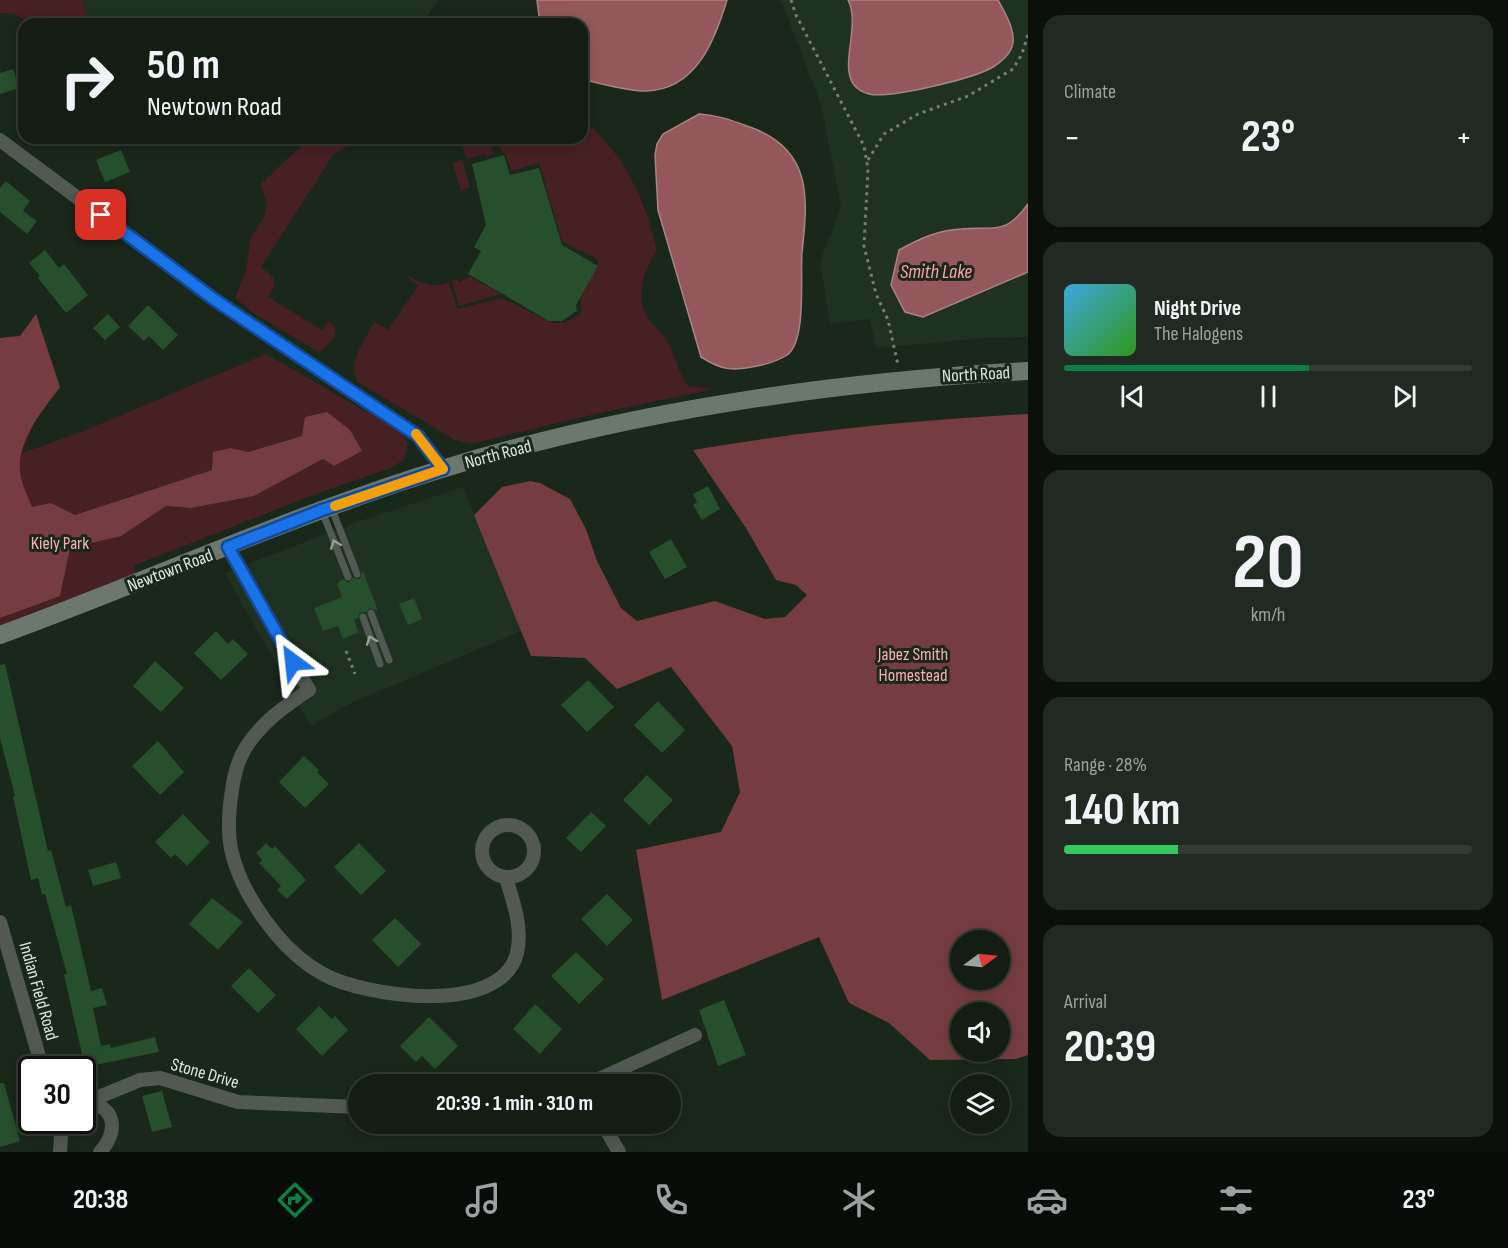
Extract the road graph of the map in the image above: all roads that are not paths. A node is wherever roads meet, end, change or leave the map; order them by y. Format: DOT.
graph roads {
  1 [pos="0,140"];
  2 [pos="1028,371"];
  3 [pos="443,469"];
  4 [pos="327,509"];
  5 [pos="228,547"];
  6 [pos="357,574"];
  7 [pos="348,577"];
  8 [pos="371,613"];
  9 [pos="363,617"];
  10 [pos="0,635"];
  11 [pos="389,660"];
  12 [pos="380,664"];
  13 [pos="506,878"];
  14 [pos="0,922"];
  15 [pos="3,940"];
  16 [pos="695,1035"];
  17 [pos="39,1056"];
  18 [pos="610,1074"];
  19 [pos="96,1099"];
  20 [pos="96,1104"];
  21 [pos="348,1107"];
  22 [pos="60,1134"];
  23 [pos="609,1134"];
  24 [pos="60,1152"];
  25 [pos="100,1152"];
  26 [pos="619,1152"];
  1 -- 3 [label="street, North Road"];
  2 -- 3 [label="main road, North Road"];
  3 -- 4 [label="main road, Newtown Road"];
  4 -- 5 [label="main road, Newtown Road"];
  4 -- 6 [label="lane"];
  7 -- 4 [label="lane, one-way"];
  5 -- 10 [label="main road, Newtown Road"];
  5 -- 13 [label="street"];
  8 -- 11 [label="lane"];
  12 -- 9 [label="lane, one-way"];
  14 -- 15 [label="street, Indian Field Road"];
  15 -- 17 [label="street, Indian Field Road"];
  16 -- 18 [label="street"];
  19 -- 21 [label="street, Stone Drive"];
  20 -- 25 [label="street"];
  22 -- 24 [label="street"];
  23 -- 26 [label="street"];
}
